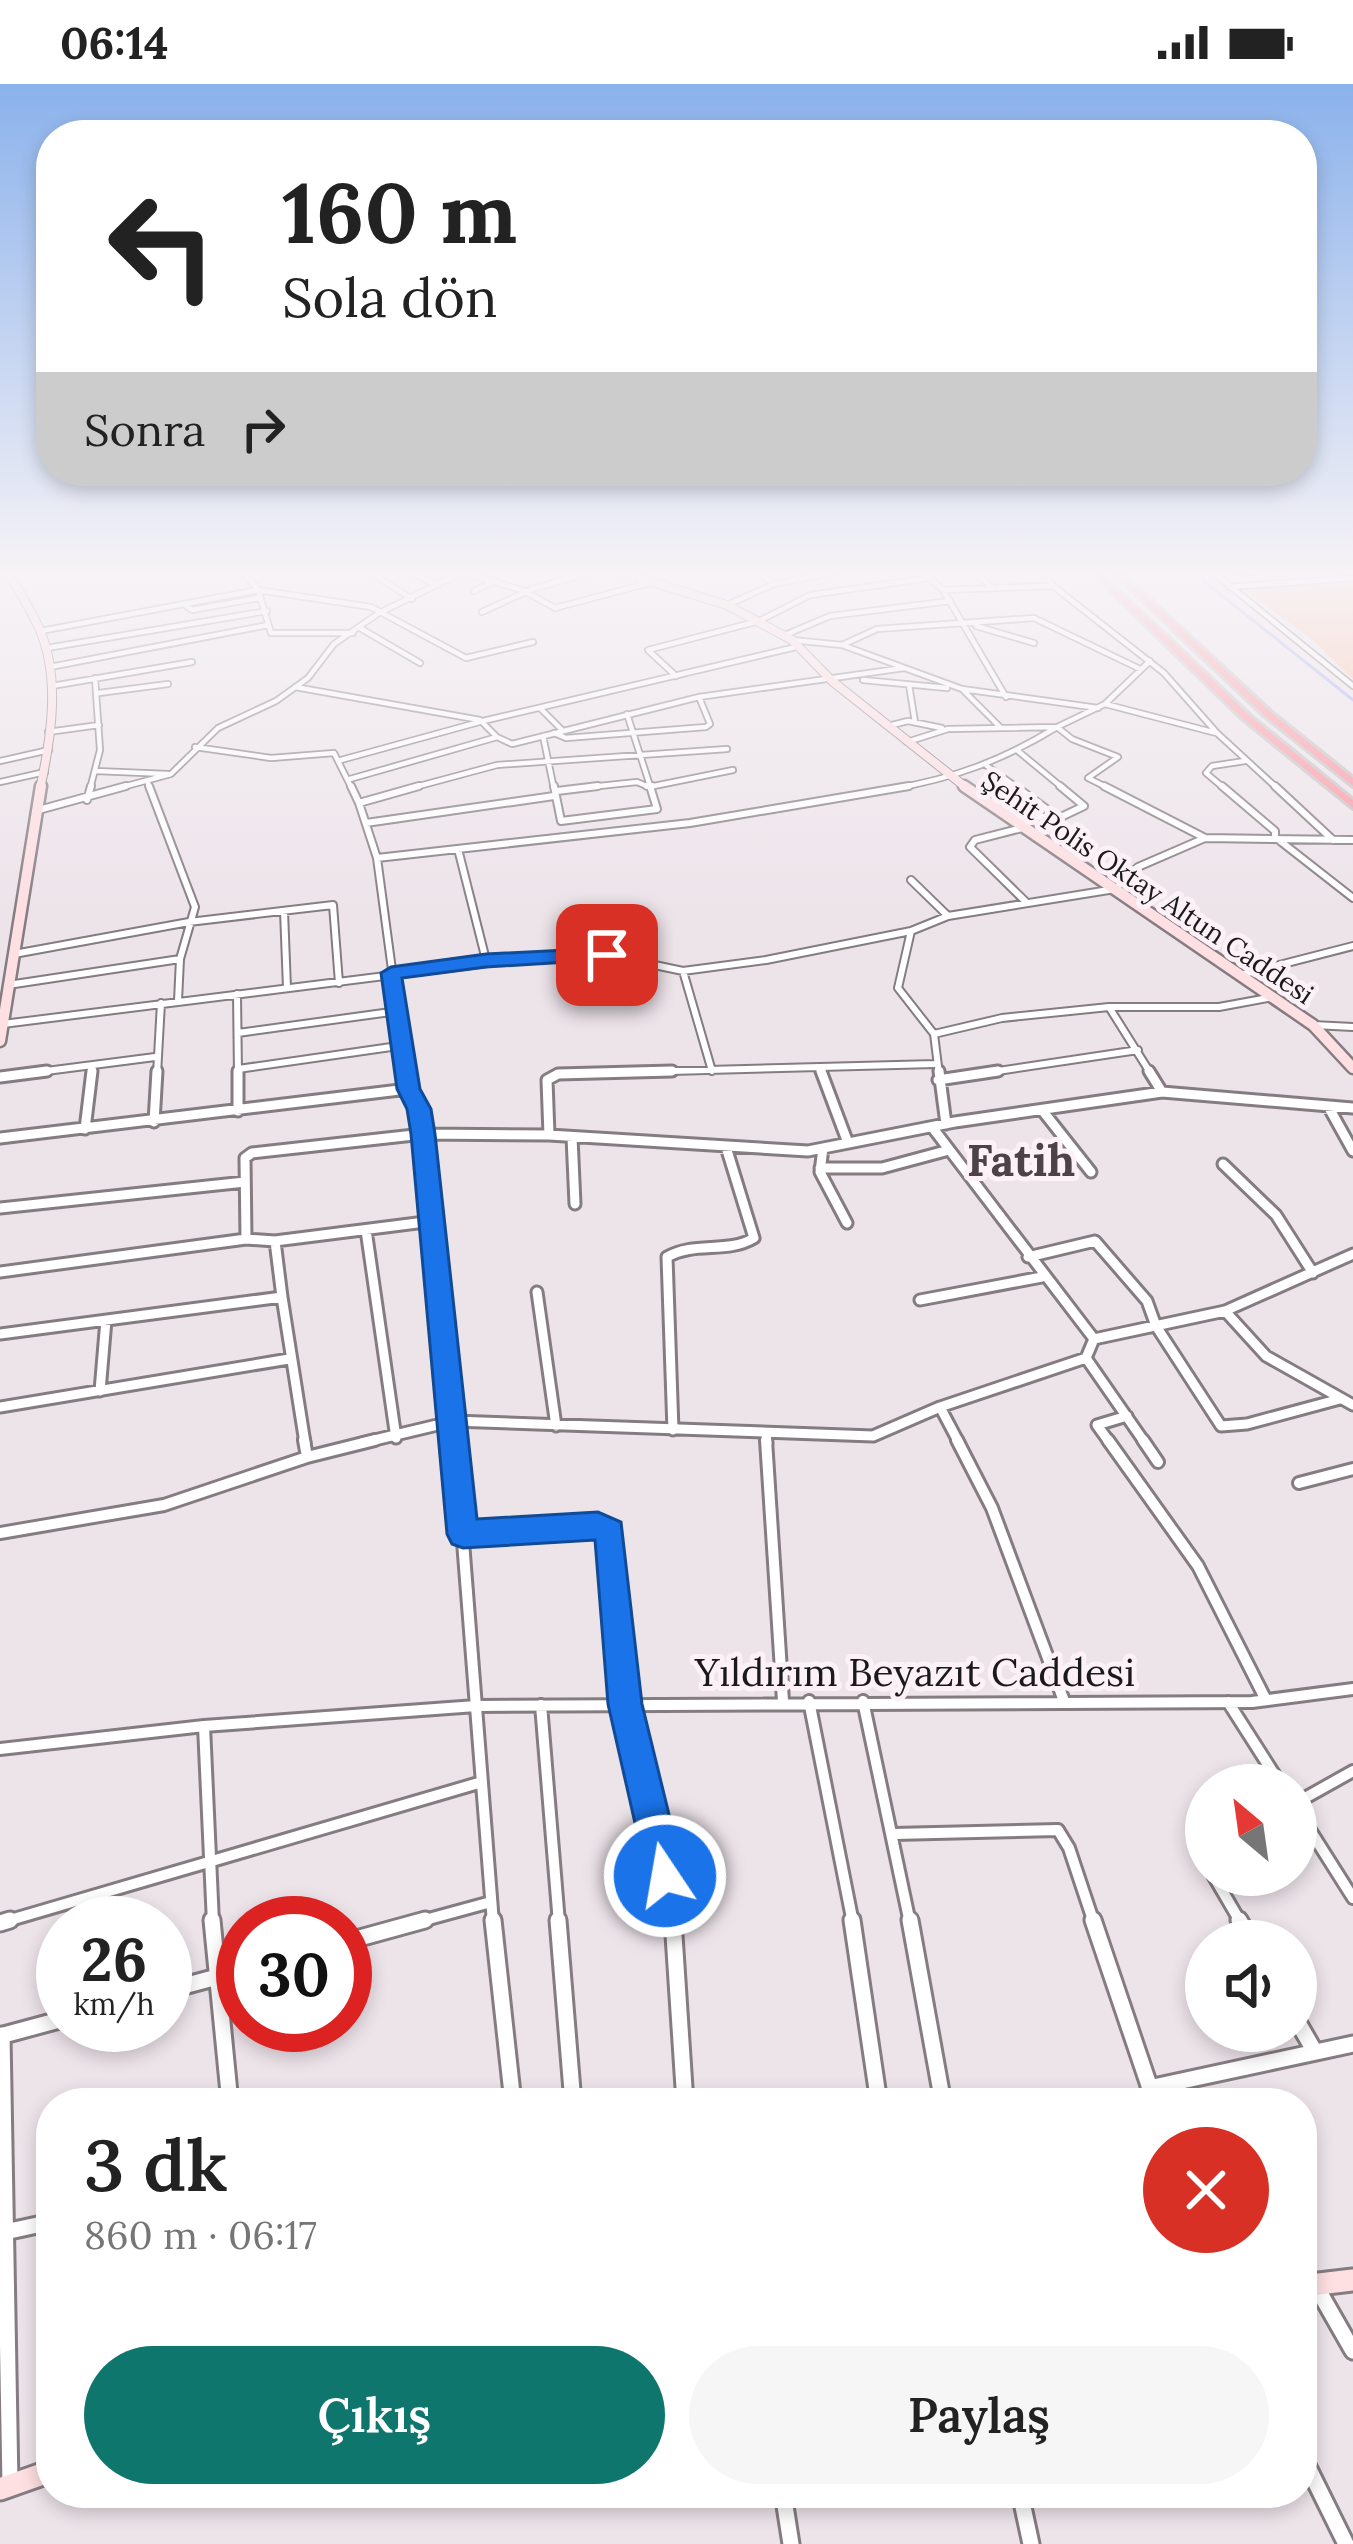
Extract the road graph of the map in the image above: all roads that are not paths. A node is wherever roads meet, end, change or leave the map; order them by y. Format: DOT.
graph roads {
  1 [pos="64,684"];
  2 [pos="96,684"];
  3 [pos="168,684"];
  4 [pos="300,684"];
  5 [pos="644,684"];
  6 [pos="809,684"];
  7 [pos="835,684"];
  8 [pos="899,684"];
  9 [pos="948,684"];
  10 [pos="1000,684"];
  11 [pos="1124,684"];
  12 [pos="1177,684"];
  13 [pos="1212,684"];
  14 [pos="1236,684"];
  15 [pos="909,685"];
  16 [pos="52,686"];
  17 [pos="296,687"];
  18 [pos="962,689"];
  19 [pos="99,694"];
  20 [pos="699,697"];
  21 [pos="1007,698"];
  22 [pos="1101,706"];
  23 [pos="541,709"];
  24 [pos="627,714"];
  25 [pos="483,721"];
  26 [pos="915,722"];
  27 [pos="99,725"];
  28 [pos="888,726"];
  29 [pos="1000,727"];
  30 [pos="1057,728"];
  31 [pos="948,729"];
  32 [pos="563,731"];
  33 [pos="48,732"];
  34 [pos="554,733"];
  35 [pos="635,734"];
  36 [pos="1217,734"];
  37 [pos="543,736"];
  38 [pos="496,737"];
  39 [pos="907,742"];
  40 [pos="195,747"];
  41 [pos="727,749"];
  42 [pos="49,750"];
  43 [pos="1018,751"];
  44 [pos="642,757"];
  45 [pos="341,760"];
  46 [pos="0,761"];
  47 [pos="1246,761"];
  48 [pos="550,765"];
  49 [pos="987,766"];
  50 [pos="733,770"];
  51 [pos="95,771"];
  52 [pos="45,772"];
  53 [pos="171,774"];
  54 [pos="350,779"];
  55 [pos="953,779"];
  56 [pos="0,782"];
  57 [pos="148,783"];
  58 [pos="1353,783"];
  59 [pos="649,787"];
  60 [pos="556,793"];
  61 [pos="87,800"];
  62 [pos="359,803"];
  63 [pos="1353,806"];
  64 [pos="35,811"];
  65 [pos="1056,816"];
  66 [pos="1009,818"];
  67 [pos="561,821"];
  68 [pos="366,824"];
  69 [pos="1022,828"];
  70 [pos="564,836"];
  71 [pos="1275,837"];
  72 [pos="1205,838"];
  73 [pos="1333,840"];
  74 [pos="1352,841"];
  75 [pos="458,848"];
  76 [pos="377,857"];
  77 [pos="910,880"];
  78 [pos="1115,889"];
  79 [pos="1353,898"];
  80 [pos="1025,901"];
  81 [pos="284,910"];
  82 [pos="948,916"];
  83 [pos="189,922"];
  84 [pos="911,931"];
  85 [pos="1353,946"];
  86 [pos="14,954"];
  87 [pos="180,958"];
  88 [pos="486,960"];
  89 [pos="682,971"];
  90 [pos="391,973"];
  91 [pos="1240,975"];
  92 [pos="339,982"];
  93 [pos="8,985"];
  94 [pos="287,988"];
  95 [pos="237,994"];
  96 [pos="1273,997"];
  97 [pos="178,1001"];
  98 [pos="161,1003"];
  99 [pos="1109,1007"];
  100 [pos="398,1010"];
  101 [pos="3,1024"];
  102 [pos="1313,1025"];
  103 [pos="1353,1027"];
  104 [pos="238,1034"];
  105 [pos="934,1034"];
  106 [pos="0,1041"];
  107 [pos="405,1045"];
  108 [pos="1138,1050"];
  109 [pos="155,1057"];
  110 [pos="935,1064"];
  111 [pos="93,1066"];
  112 [pos="1353,1068"];
  113 [pos="238,1069"];
  114 [pos="820,1070"];
  115 [pos="712,1071"];
  116 [pos="0,1077"];
  117 [pos="938,1080"];
  118 [pos="408,1089"];
  119 [pos="1162,1092"];
  120 [pos="1328,1106"];
  121 [pos="1353,1108"];
  122 [pos="1042,1110"];
  123 [pos="238,1111"];
  124 [pos="154,1122"];
  125 [pos="946,1124"];
  126 [pos="932,1127"];
  127 [pos="85,1129"];
  128 [pos="423,1134"];
  129 [pos="549,1135"];
  130 [pos="572,1137"];
  131 [pos="0,1138"];
  132 [pos="848,1143"];
  133 [pos="726,1147"];
  134 [pos="823,1148"];
  135 [pos="950,1150"];
  136 [pos="1353,1151"];
  137 [pos="1223,1164"];
  138 [pos="820,1168"];
  139 [pos="1091,1172"];
  140 [pos="245,1182"];
  141 [pos="575,1204"];
  142 [pos="0,1208"];
  143 [pos="433,1221"];
  144 [pos="847,1222"];
  145 [pos="366,1230"];
  146 [pos="246,1239"];
  147 [pos="275,1241"];
  148 [pos="1353,1254"];
  149 [pos="1028,1257"];
  150 [pos="0,1272"];
  151 [pos="1313,1273"];
  152 [pos="1042,1277"];
  153 [pos="537,1292"];
  154 [pos="282,1297"];
  155 [pos="920,1300"];
  156 [pos="1225,1311"];
  157 [pos="106,1320"];
  158 [pos="1156,1326"];
  159 [pos="0,1334"];
  160 [pos="1094,1339"];
  161 [pos="1086,1358"];
  162 [pos="289,1359"];
  163 [pos="100,1390"];
  164 [pos="1340,1399"];
  165 [pos="1353,1406"];
  166 [pos="0,1407"];
  167 [pos="940,1407"];
  168 [pos="1126,1416"];
  169 [pos="454,1421"];
  170 [pos="556,1426"];
  171 [pos="673,1430"];
  172 [pos="766,1434"];
  173 [pos="396,1438"];
  174 [pos="307,1457"];
  175 [pos="1158,1462"];
  176 [pos="1353,1469"];
  177 [pos="1298,1483"];
  178 [pos="0,1533"];
  179 [pos="463,1534"];
  180 [pos="1353,1689"];
  181 [pos="1266,1700"];
  182 [pos="783,1701"];
  183 [pos="809,1701"];
  184 [pos="863,1701"];
  185 [pos="1064,1702"];
  186 [pos="1228,1702"];
  187 [pos="625,1704"];
  188 [pos="476,1706"];
  189 [pos="541,1706"];
  190 [pos="203,1726"];
  191 [pos="0,1749"];
  192 [pos="1268,1764"];
  193 [pos="1353,1771"];
  194 [pos="482,1782"];
  195 [pos="1317,1792"];
  196 [pos="894,1834"];
  197 [pos="1317,1839"];
  198 [pos="207,1866"];
  199 [pos="1353,1898"];
  200 [pos="491,1902"];
  201 [pos="0,1923"];
  202 [pos="372,1935"];
  203 [pos="216,1966"];
  204 [pos="36,2026"];
  205 [pos="1,2036"];
  206 [pos="1353,2044"];
  207 [pos="225,2052"];
  208 [pos="1315,2052"];
  209 [pos="1317,2052"];
  210 [pos="228,2088"];
  211 [pos="508,2088"];
  212 [pos="573,2088"];
  213 [pos="684,2088"];
  214 [pos="877,2088"];
  215 [pos="940,2088"];
  216 [pos="1149,2088"];
  217 [pos="1182,2088"];
  218 [pos="36,2225"];
  219 [pos="5,2232"];
  220 [pos="1353,2280"];
  221 [pos="1317,2285"];
  222 [pos="1317,2298"];
  223 [pos="1353,2351"];
  224 [pos="36,2476"];
  225 [pos="1317,2485"];
  226 [pos="5,2487"];
  227 [pos="785,2508"];
  228 [pos="1023,2508"];
  229 [pos="791,2544"];
  230 [pos="1031,2544"];
  231 [pos="1346,2544"];
  1 -- 16 [label="street"];
  2 -- 19 [label="street"];
  3 -- 19 [label="street"];
  4 -- 17 [label="street"];
  5 -- 23 [label="street"];
  6 -- 20 [label="street"];
  7 -- 28 [label="street, Şehit Polis Oktay Altun Caddesi"];
  8 -- 15 [label="street"];
  9 -- 18 [label="street"];
  10 -- 21 [label="street"];
  11 -- 22 [label="street"];
  12 -- 36 [label="street"];
  13 -- 63 [label="highway"];
  14 -- 58 [label="highway"];
  15 -- 18 [label="street"];
  15 -- 26 [label="street"];
  16 -- 33 [label="street"];
  17 -- 25 [label="street"];
  17 -- 40 [label="street"];
  18 -- 21 [label="street"];
  18 -- 29 [label="street"];
  19 -- 27 [label="street"];
  20 -- 24 [label="street"];
  20 -- 35 [label="street"];
  21 -- 22 [label="street"];
  22 -- 30 [label="street"];
  22 -- 36 [label="street"];
  23 -- 25 [label="street"];
  23 -- 32 [label="street"];
  24 -- 32 [label="street"];
  24 -- 35 [label="street"];
  25 -- 38 [label="street"];
  25 -- 45 [label="street"];
  26 -- 28 [label="street"];
  26 -- 31 [label="street"];
  27 -- 33 [label="street"];
  27 -- 51 [label="street"];
  28 -- 39 [label="street, Şehit Polis Oktay Altun Caddesi"];
  29 -- 30 [label="street"];
  29 -- 31 [label="street"];
  30 -- 43 [label="street"];
  30 -- 72 [label="street"];
  31 -- 39 [label="street"];
  32 -- 34 [label="street"];
  33 -- 42 [label="street"];
  34 -- 35 [label="street"];
  34 -- 37 [label="street"];
  35 -- 44 [label="street"];
  36 -- 47 [label="street"];
  37 -- 38 [label="street"];
  37 -- 48 [label="street"];
  38 -- 54 [label="street"];
  39 -- 55 [label="street, Şehit Polis Oktay Altun Caddesi"];
  40 -- 45 [label="street"];
  40 -- 53 [label="street"];
  41 -- 44 [label="street"];
  42 -- 46 [label="street"];
  42 -- 52 [label="street"];
  43 -- 49 [label="street"];
  43 -- 65 [label="street"];
  44 -- 48 [label="street"];
  44 -- 59 [label="street"];
  45 -- 54 [label="street"];
  47 -- 71 [label="street"];
  47 -- 73 [label="street"];
  48 -- 60 [label="street"];
  48 -- 62 [label="street"];
  49 -- 55 [label="street"];
  49 -- 65 [label="street"];
  50 -- 59 [label="street"];
  51 -- 53 [label="street"];
  51 -- 61 [label="street"];
  52 -- 56 [label="street"];
  52 -- 64 [label="street"];
  53 -- 57 [label="street"];
  54 -- 62 [label="street"];
  55 -- 66 [label="street, Şehit Polis Oktay Altun Caddesi"];
  55 -- 70 [label="street"];
  57 -- 61 [label="street"];
  57 -- 83 [label="street"];
  59 -- 60 [label="street"];
  59 -- 67 [label="street"];
  60 -- 67 [label="street"];
  60 -- 68 [label="street"];
  61 -- 64 [label="street"];
  62 -- 68 [label="street"];
  64 -- 86 [label="street"];
  65 -- 66 [label="street"];
  66 -- 69 [label="street, Şehit Polis Oktay Altun Caddesi"];
  67 -- 70 [label="street"];
  68 -- 76 [label="street"];
  69 -- 78 [label="street, Şehit Polis Oktay Altun Caddesi"];
  69 -- 80 [label="street"];
  70 -- 75 [label="street"];
  71 -- 72 [label="street"];
  71 -- 73 [label="street"];
  71 -- 79 [label="street"];
  72 -- 78 [label="street"];
  73 -- 74 [label="street"];
  75 -- 76 [label="street"];
  75 -- 88 [label="street"];
  76 -- 90 [label="street"];
  77 -- 82 [label="street"];
  78 -- 80 [label="street"];
  78 -- 91 [label="street, Şehit Polis Oktay Altun Caddesi"];
  80 -- 82 [label="street"];
  81 -- 83 [label="street"];
  81 -- 92 [label="street"];
  81 -- 94 [label="street"];
  82 -- 84 [label="street"];
  83 -- 86 [label="street"];
  83 -- 87 [label="street"];
  84 -- 89 [label="street"];
  84 -- 105 [label="street"];
  85 -- 91 [label="street"];
  86 -- 93 [label="street"];
  87 -- 93 [label="street"];
  87 -- 97 [label="street"];
  88 -- 89 [label="street"];
  88 -- 90 [label="street"];
  89 -- 115 [label="street"];
  90 -- 92 [label="street"];
  90 -- 100 [label="street"];
  91 -- 96 [label="street, Şehit Polis Oktay Altun Caddesi"];
  92 -- 94 [label="street"];
  93 -- 101 [label="street"];
  94 -- 95 [label="street"];
  95 -- 97 [label="street"];
  95 -- 104 [label="street"];
  96 -- 99 [label="street"];
  96 -- 102 [label="street, Şehit Polis Oktay Altun Caddesi"];
  97 -- 98 [label="street"];
  98 -- 101 [label="street"];
  98 -- 109 [label="street"];
  99 -- 105 [label="street"];
  99 -- 108 [label="street"];
  100 -- 104 [label="street"];
  100 -- 107 [label="street"];
  101 -- 106 [label="street"];
  102 -- 103 [label="street"];
  102 -- 112 [label="street, Şehit Polis Oktay Altun Caddesi"];
  104 -- 113 [label="street"];
  105 -- 110 [label="street"];
  107 -- 113 [label="street"];
  107 -- 118 [label="street"];
  108 -- 117 [label="street"];
  108 -- 119 [label="street"];
  109 -- 111 [label="street"];
  109 -- 124 [label="street"];
  110 -- 114 [label="street"];
  110 -- 117 [label="street"];
  111 -- 116 [label="street"];
  111 -- 127 [label="street"];
  113 -- 123 [label="street"];
  114 -- 115 [label="street"];
  114 -- 132 [label="street"];
  115 -- 129 [label="street"];
  117 -- 125 [label="street"];
  118 -- 123 [label="street"];
  118 -- 128 [label="street"];
  119 -- 120 [label="street"];
  119 -- 122 [label="street"];
  120 -- 121 [label="street"];
  120 -- 136 [label="street"];
  122 -- 125 [label="street"];
  122 -- 139 [label="street"];
  123 -- 124 [label="street"];
  124 -- 127 [label="street"];
  125 -- 126 [label="street"];
  126 -- 132 [label="street"];
  126 -- 135 [label="street"];
  127 -- 131 [label="street"];
  128 -- 129 [label="street"];
  128 -- 140 [label="street"];
  128 -- 143 [label="street"];
  129 -- 130 [label="street"];
  130 -- 133 [label="street"];
  130 -- 141 [label="street"];
  132 -- 134 [label="street"];
  133 -- 134 [label="street"];
  133 -- 171 [label="street"];
  134 -- 138 [label="street"];
  135 -- 138 [label="street"];
  135 -- 149 [label="street"];
  137 -- 151 [label="street"];
  138 -- 144 [label="street"];
  140 -- 142 [label="street"];
  140 -- 146 [label="street"];
  143 -- 145 [label="street"];
  143 -- 169 [label="street"];
  145 -- 147 [label="street"];
  145 -- 173 [label="street"];
  146 -- 147 [label="street"];
  146 -- 150 [label="street"];
  147 -- 154 [label="street"];
  148 -- 151 [label="street"];
  149 -- 152 [label="street"];
  149 -- 158 [label="street"];
  151 -- 156 [label="street"];
  152 -- 155 [label="street"];
  152 -- 160 [label="street"];
  153 -- 170 [label="street"];
  154 -- 157 [label="street"];
  154 -- 162 [label="street"];
  156 -- 158 [label="street"];
  156 -- 164 [label="street"];
  157 -- 159 [label="street"];
  157 -- 163 [label="street"];
  158 -- 160 [label="street"];
  158 -- 164 [label="street"];
  160 -- 161 [label="street"];
  161 -- 167 [label="street"];
  161 -- 168 [label="street"];
  162 -- 163 [label="street"];
  162 -- 174 [label="street"];
  163 -- 166 [label="street"];
  164 -- 165 [label="street"];
  167 -- 172 [label="street"];
  167 -- 185 [label="street"];
  168 -- 175 [label="street"];
  168 -- 181 [label="street"];
  169 -- 170 [label="street"];
  169 -- 173 [label="street"];
  169 -- 179 [label="street"];
  170 -- 171 [label="street"];
  171 -- 172 [label="street"];
  172 -- 182 [label="street"];
  173 -- 174 [label="street"];
  174 -- 178 [label="street"];
  176 -- 177 [label="street"];
  179 -- 187 [label="street"];
  179 -- 188 [label="street"];
  180 -- 181 [label="street, Yıldırım Beyazıt Caddesi"];
  181 -- 186 [label="street, Yıldırım Beyazıt Caddesi"];
  182 -- 183 [label="street, Yıldırım Beyazıt Caddesi"];
  182 -- 187 [label="street, Yıldırım Beyazıt Caddesi"];
  183 -- 184 [label="street, Yıldırım Beyazıt Caddesi"];
  183 -- 214 [label="street"];
  184 -- 185 [label="street, Yıldırım Beyazıt Caddesi"];
  184 -- 196 [label="street"];
  185 -- 186 [label="street, Yıldırım Beyazıt Caddesi"];
  186 -- 192 [label="street"];
  187 -- 189 [label="street, Yıldırım Beyazıt Caddesi"];
  187 -- 213 [label="street"];
  188 -- 189 [label="street, Yıldırım Beyazıt Caddesi"];
  188 -- 190 [label="street, Yıldırım Beyazıt Caddesi"];
  188 -- 194 [label="street"];
  189 -- 212 [label="street"];
  190 -- 191 [label="street, Yıldırım Beyazıt Caddesi"];
  190 -- 198 [label="street"];
  193 -- 195 [label="street"];
  194 -- 198 [label="street"];
  194 -- 200 [label="street"];
  196 -- 215 [label="street"];
  196 -- 216 [label="street"];
  197 -- 199 [label="street"];
  198 -- 201 [label="street"];
  198 -- 203 [label="street"];
  200 -- 202 [label="street"];
  200 -- 211 [label="street"];
  204 -- 205 [label="street"];
  205 -- 219 [label="street"];
  206 -- 209 [label="street"];
  207 -- 210 [label="street"];
  208 -- 217 [label="street"];
  218 -- 219 [label="street"];
  219 -- 226 [label="street"];
  220 -- 221 [label="street"];
  222 -- 223 [label="street"];
  224 -- 226 [label="street"];
  225 -- 231 [label="street"];
  227 -- 229 [label="street"];
  228 -- 230 [label="street"];
}
